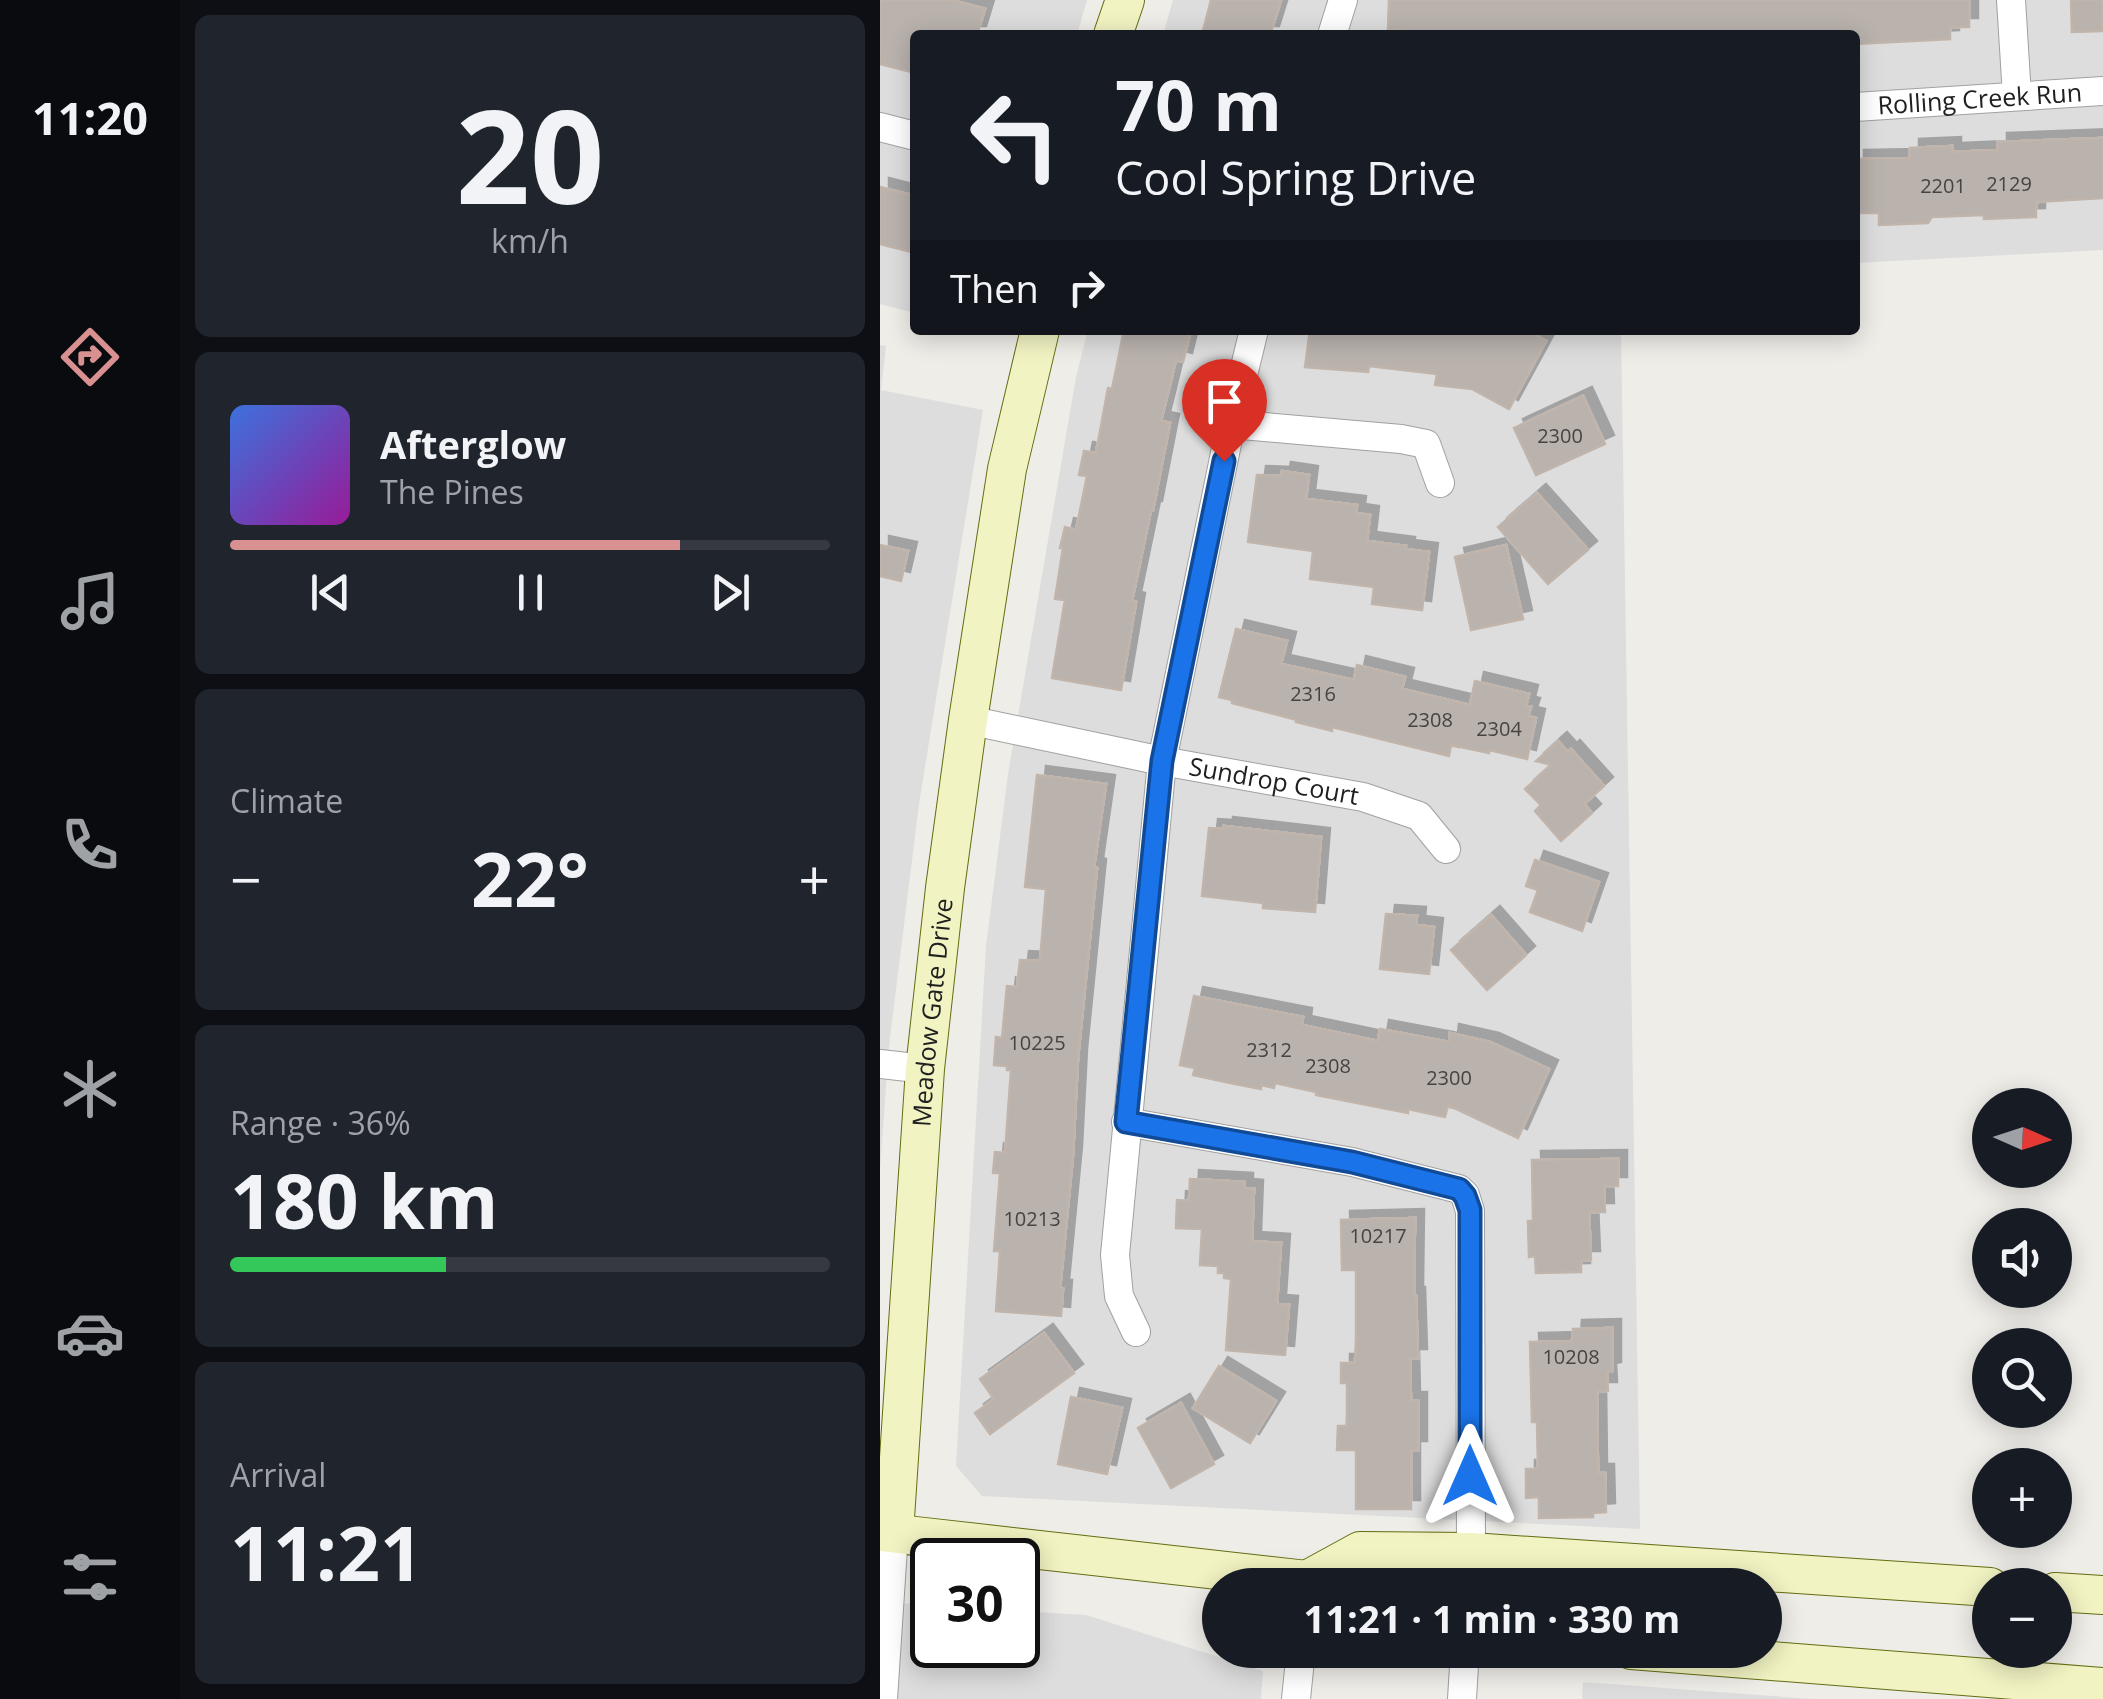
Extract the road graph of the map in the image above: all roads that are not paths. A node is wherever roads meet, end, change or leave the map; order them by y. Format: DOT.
graph roads {
  1 [pos="1124,0"];
  2 [pos="1342,0"];
  3 [pos="2011,0"];
  4 [pos="1115,30"];
  5 [pos="1333,30"];
  6 [pos="2103,91"];
  7 [pos="2017,96"];
  8 [pos="1860,107"];
  9 [pos="880,127"];
  10 [pos="910,135"];
  11 [pos="1039,335"];
  12 [pos="1253,335"];
  13 [pos="1232,424"];
  14 [pos="1440,483"];
  15 [pos="968,720"];
  16 [pos="1162,761"];
  17 [pos="1446,849"];
  18 [pos="880,1064"];
  19 [pos="925,1068"];
  20 [pos="1126,1122"];
  21 [pos="1136,1332"];
  22 [pos="887,1532"];
  23 [pos="1470,1552"];
  24 [pos="1333,1568"];
  25 [pos="1202,1570"];
  26 [pos="1972,1586"];
  27 [pos="2072,1593"];
  28 [pos="2103,1595"];
  29 [pos="1782,1662"];
  30 [pos="1299,1668"];
  31 [pos="1464,1668"];
  32 [pos="2103,1687"];
  33 [pos="883,1699"];
  34 [pos="1296,1699"];
  35 [pos="1462,1699"];
  1 -- 4 [label="main road"];
  2 -- 5 [label="street"];
  3 -- 7 [label="street"];
  6 -- 7 [label="street, Rolling Creek Run"];
  7 -- 8 [label="street, Rolling Creek Run"];
  9 -- 10 [label="street"];
  11 -- 15 [label="main road, Meadow Gate Drive"];
  12 -- 13 [label="street"];
  13 -- 14 [label="street"];
  13 -- 16 [label="street"];
  15 -- 16 [label="street, Sundrop Court"];
  15 -- 19 [label="main road, Meadow Gate Drive"];
  16 -- 17 [label="street, Sundrop Court"];
  16 -- 20 [label="street"];
  18 -- 19 [label="street"];
  19 -- 22 [label="main road, Meadow Gate Drive"];
  20 -- 21 [label="street"];
  20 -- 23 [label="street"];
  22 -- 25 [label="main road"];
  22 -- 33 [label="street, Meadow Gate Drive"];
  23 -- 24 [label="main road"];
  23 -- 26 [label="main road"];
  27 -- 28 [label="main road"];
  29 -- 32 [label="main road"];
  30 -- 34 [label="street"];
  31 -- 35 [label="street"];
}
